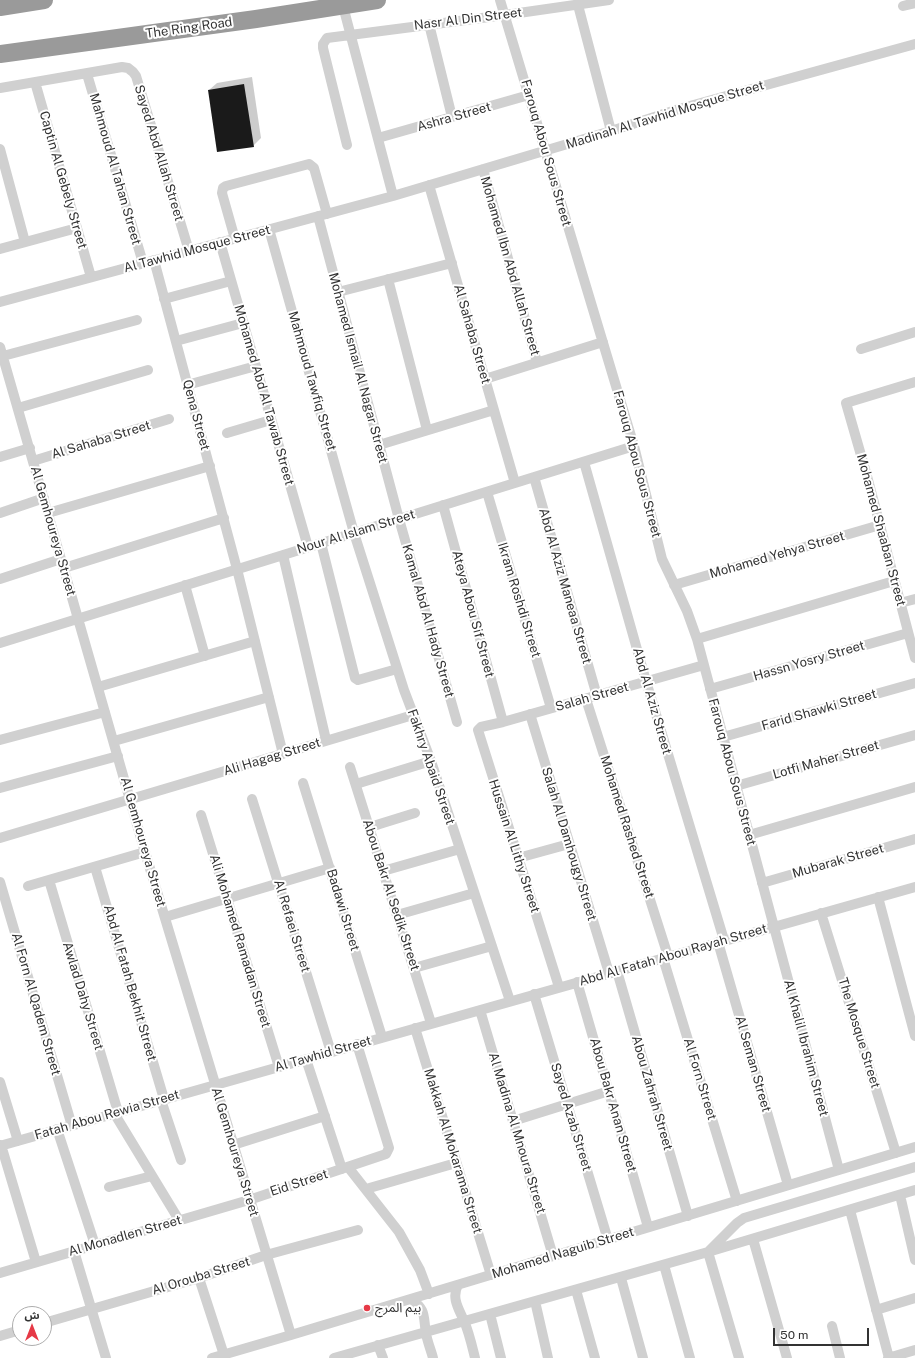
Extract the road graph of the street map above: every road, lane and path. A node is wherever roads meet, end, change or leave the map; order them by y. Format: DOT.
graph roads {
  1 [pos="44,0"];
  2 [pos="377,0"];
  3 [pos="500,0"];
  4 [pos="609,0"];
  5 [pos="915,3"];
  6 [pos="578,5"];
  7 [pos="343,6"];
  8 [pos="903,6"];
  9 [pos="0,7"];
  10 [pos="505,15"];
  11 [pos="428,24"];
  12 [pos="351,34"];
  13 [pos="915,44"];
  14 [pos="0,54"];
  15 [pos="87,74"];
  16 [pos="35,82"];
  17 [pos="0,88"];
  18 [pos="529,95"];
  19 [pos="452,117"];
  20 [pos="611,131"];
  21 [pos="378,138"];
  22 [pos="347,145"];
  23 [pos="0,149"];
  24 [pos="546,151"];
  25 [pos="483,169"];
  26 [pos="429,185"];
  27 [pos="393,196"];
  28 [pos="323,215"];
  29 [pos="77,228"];
  30 [pos="269,229"];
  31 [pos="235,239"];
  32 [pos="26,242"];
  33 [pos="220,242"];
  34 [pos="0,249"];
  35 [pos="189,251"];
  36 [pos="154,260"];
  37 [pos="143,263"];
  38 [pos="452,263"];
  39 [pos="91,277"];
  40 [pos="388,279"];
  41 [pos="231,281"];
  42 [pos="338,292"];
  43 [pos="164,299"];
  44 [pos="0,302"];
  45 [pos="137,320"];
  46 [pos="243,323"];
  47 [pos="915,332"];
  48 [pos="176,341"];
  49 [pos="603,342"];
  50 [pos="861,348"];
  51 [pos="2,352"];
  52 [pos="537,362"];
  53 [pos="256,366"];
  54 [pos="148,370"];
  55 [pos="485,379"];
  56 [pos="915,382"];
  57 [pos="187,385"];
  58 [pos="18,408"];
  59 [pos="494,410"];
  60 [pos="169,419"];
  61 [pos="271,420"];
  62 [pos="427,430"];
  63 [pos="227,433"];
  64 [pos="379,445"];
  65 [pos="634,446"];
  66 [pos="30,448"];
  67 [pos="0,457"];
  68 [pos="34,461"];
  69 [pos="584,462"];
  70 [pos="210,466"];
  71 [pos="534,477"];
  72 [pos="515,483"];
  73 [pos="487,492"];
  74 [pos="44,498"];
  75 [pos="443,505"];
  76 [pos="0,513"];
  77 [pos="48,513"];
  78 [pos="224,518"];
  79 [pos="399,519"];
  80 [pos="880,525"];
  81 [pos="354,533"];
  82 [pos="321,543"];
  83 [pos="308,547"];
  84 [pos="283,555"];
  85 [pos="63,564"];
  86 [pos="238,569"];
  87 [pos="0,579"];
  88 [pos="894,581"];
  89 [pos="185,585"];
  90 [pos="674,585"];
  91 [pos="915,599"];
  92 [pos="900,603"];
  93 [pos="78,618"];
  94 [pos="908,633"];
  95 [pos="697,639"];
  96 [pos="255,641"];
  97 [pos="0,642"];
  98 [pos="205,656"];
  99 [pos="915,658"];
  100 [pos="704,665"];
  101 [pos="397,669"];
  102 [pos="646,682"];
  103 [pos="915,683"];
  104 [pos="98,687"];
  105 [pos="710,689"];
  106 [pos="597,696"];
  107 [pos="269,698"];
  108 [pos="586,698"];
  109 [pos="551,708"];
  110 [pos="105,712"];
  111 [pos="530,714"];
  112 [pos="413,715"];
  113 [pos="457,722"];
  114 [pos="502,722"];
  115 [pos="915,735"];
  116 [pos="723,737"];
  117 [pos="0,740"];
  118 [pos="326,740"];
  119 [pos="114,741"];
  120 [pos="283,754"];
  121 [pos="118,756"];
  122 [pos="431,761"];
  123 [pos="350,767"];
  124 [pos="303,783"];
  125 [pos="356,784"];
  126 [pos="736,786"];
  127 [pos="915,787"];
  128 [pos="0,788"];
  129 [pos="252,799"];
  130 [pos="130,800"];
  131 [pos="415,813"];
  132 [pos="201,815"];
  133 [pos="370,828"];
  134 [pos="749,835"];
  135 [pos="0,838"];
  136 [pos="915,839"];
  137 [pos="569,844"];
  138 [pos="460,849"];
  139 [pos="146,852"];
  140 [pos="518,858"];
  141 [pos="95,867"];
  142 [pos="330,868"];
  143 [pos="383,871"];
  144 [pos="49,880"];
  145 [pos="0,882"];
  146 [pos="278,883"];
  147 [pos="762,883"];
  148 [pos="28,886"];
  149 [pos="915,887"];
  150 [pos="474,893"];
  151 [pos="878,897"];
  152 [pos="227,898"];
  153 [pos="821,913"];
  154 [pos="397,915"];
  155 [pos="165,917"];
  156 [pos="773,926"];
  157 [pos="721,941"];
  158 [pos="492,946"];
  159 [pos="665,957"];
  160 [pos="414,968"];
  161 [pos="613,972"];
  162 [pos="577,982"];
  163 [pos="558,987"];
  164 [pos="534,994"];
  165 [pos="510,1001"];
  166 [pos="480,1010"];
  167 [pos="432,1023"];
  168 [pos="415,1028"];
  169 [pos="915,1036"];
  170 [pos="382,1037"];
  171 [pos="357,1044"];
  172 [pos="331,1052"];
  173 [pos="306,1059"];
  174 [pos="279,1066"];
  175 [pos="0,1082"];
  176 [pos="215,1085"];
  177 [pos="609,1092"];
  178 [pos="162,1100"];
  179 [pos="567,1104"];
  180 [pos="116,1113"];
  181 [pos="325,1116"];
  182 [pos="513,1121"];
  183 [pos="72,1126"];
  184 [pos="57,1130"];
  185 [pos="18,1141"];
  186 [pos="233,1145"];
  187 [pos="0,1146"];
  188 [pos="915,1147"];
  189 [pos="896,1153"];
  190 [pos="181,1160"];
  191 [pos="456,1163"];
  192 [pos="915,1167"];
  193 [pos="345,1168"];
  194 [pos="839,1170"];
  195 [pos="152,1176"];
  196 [pos="788,1185"];
  197 [pos="109,1187"];
  198 [pos="366,1189"];
  199 [pos="915,1190"];
  200 [pos="900,1195"];
  201 [pos="249,1200"];
  202 [pos="737,1200"];
  203 [pos="850,1210"];
  204 [pos="688,1216"];
  205 [pos="179,1220"];
  206 [pos="648,1227"];
  207 [pos="358,1230"];
  208 [pos="753,1239"];
  209 [pos="608,1240"];
  210 [pos="95,1245"];
  211 [pos="74,1251"];
  212 [pos="708,1252"];
  213 [pos="266,1255"];
  214 [pos="553,1256"];
  215 [pos="915,1260"];
  216 [pos="36,1262"];
  217 [pos="664,1265"];
  218 [pos="0,1273"];
  219 [pos="491,1275"];
  220 [pos="199,1278"];
  221 [pos="621,1278"];
  222 [pos="458,1285"];
  223 [pos="576,1290"];
  224 [pos="429,1294"];
  225 [pos="915,1298"];
  226 [pos="411,1299"];
  227 [pos="535,1301"];
  228 [pos="92,1309"];
  229 [pos="876,1310"];
  230 [pos="490,1314"];
  231 [pos="52,1321"];
  232 [pos="464,1321"];
  233 [pos="832,1326"];
  234 [pos="12,1332"];
  235 [pos="426,1332"];
  236 [pos="290,1335"];
  237 [pos="0,1336"];
  238 [pos="378,1346"];
  239 [pos="915,1350"];
  240 [pos="224,1355"];
  241 [pos="106,1358"];
  242 [pos="212,1358"];
  243 [pos="334,1358"];
  244 [pos="382,1358"];
  245 [pos="433,1358"];
  246 [pos="475,1358"];
  247 [pos="501,1358"];
  248 [pos="548,1358"];
  249 [pos="595,1358"];
  250 [pos="643,1358"];
  251 [pos="690,1358"];
  252 [pos="739,1358"];
  253 [pos="787,1358"];
  254 [pos="840,1358"];
  255 [pos="888,1358"];
  1 -- 9 [label="highway"];
  2 -- 7 [label="highway, The Ring Road"];
  3 -- 10 [label="street, Farouq Abou Sous Street"];
  4 -- 6 [label="street, Nasr Al Din Street"];
  5 -- 8 [label="street"];
  6 -- 10 [label="street, Nasr Al Din Street"];
  6 -- 20 [label="street"];
  7 -- 12 [label="street"];
  7 -- 14 [label="highway, The Ring Road"];
  10 -- 11 [label="street, Nasr Al Din Street"];
  10 -- 18 [label="street, Farouq Abou Sous Street"];
  11 -- 12 [label="street, Nasr Al Din Street"];
  11 -- 19 [label="street"];
  12 -- 21 [label="street"];
  12 -- 22 [label="street, Nasr Al Din Street"];
  13 -- 20 [label="street, Madinah Al Tawhid Mosque Street"];
  15 -- 16 [label="street"];
  15 -- 35 [label="street, Sayed Abd Allah Street"];
  15 -- 37 [label="street, Mahmoud Al Tahan Street"];
  16 -- 17 [label="street"];
  16 -- 29 [label="street, Captin Al Gebely Street"];
  18 -- 19 [label="street, Ashra Street"];
  18 -- 24 [label="street, Farouq Abou Sous Street"];
  19 -- 21 [label="street, Ashra Street"];
  20 -- 24 [label="street, Madinah Al Tawhid Mosque Street"];
  21 -- 27 [label="street"];
  23 -- 32 [label="street"];
  24 -- 25 [label="street, Madinah Al Tawhid Mosque Street"];
  24 -- 49 [label="street, Farouq Abou Sous Street"];
  25 -- 26 [label="street, Madinah Al Tawhid Mosque Street"];
  25 -- 52 [label="street, Mohamed Ibn Abd Allah Street"];
  26 -- 27 [label="street, Madinah Al Tawhid Mosque Street"];
  26 -- 38 [label="street, Al Sahaba Street"];
  27 -- 28 [label="street, Al Tawhid Mosque Street"];
  28 -- 30 [label="street, Al Tawhid Mosque Street"];
  28 -- 31 [label="street, Mohamed Ismail Al Nagar Street"];
  28 -- 42 [label="street, Mohamed Ismail Al Nagar Street"];
  29 -- 32 [label="street"];
  29 -- 39 [label="street, Captin Al Gebely Street"];
  30 -- 31 [label="street, Al Tawhid Mosque Street"];
  30 -- 81 [label="street, Mahmoud Tawfiq Street"];
  31 -- 33 [label="street, Al Tawhid Mosque Street"];
  32 -- 34 [label="street"];
  33 -- 35 [label="street, Al Tawhid Mosque Street"];
  33 -- 41 [label="street, Mohamed Abd Al Tawab Street"];
  35 -- 36 [label="street, Al Tawhid Mosque Street"];
  36 -- 37 [label="street, Al Tawhid Mosque Street"];
  36 -- 43 [label="street, Qena Street"];
  37 -- 39 [label="street, Al Tawhid Mosque Street"];
  38 -- 40 [label="street"];
  38 -- 55 [label="street, Al Sahaba Street"];
  39 -- 44 [label="street, Al Tawhid Mosque Street"];
  40 -- 42 [label="street"];
  40 -- 62 [label="street"];
  41 -- 43 [label="street"];
  41 -- 46 [label="street, Mohamed Abd Al Tawab Street"];
  42 -- 64 [label="street, Mohamed Ismail Al Nagar Street"];
  43 -- 48 [label="street, Qena Street"];
  45 -- 51 [label="street"];
  46 -- 48 [label="street"];
  46 -- 53 [label="street, Mohamed Abd Al Tawab Street"];
  47 -- 50 [label="street"];
  48 -- 57 [label="street, Qena Street"];
  49 -- 52 [label="street"];
  49 -- 65 [label="street, Farouq Abou Sous Street"];
  51 -- 58 [label="street, Al Gemhoureya Street"];
  52 -- 55 [label="street"];
  53 -- 57 [label="street"];
  53 -- 61 [label="street, Mohamed Abd Al Tawab Street"];
  54 -- 58 [label="street"];
  55 -- 59 [label="street, Al Sahaba Street"];
  56 -- 80 [label="street, Mohamed Shaaban Street"];
  57 -- 70 [label="street, Qena Street"];
  58 -- 66 [label="street, Al Gemhoureya Street"];
  59 -- 62 [label="street"];
  59 -- 72 [label="street, Al Sahaba Street"];
  60 -- 68 [label="street, Al Sahaba Street"];
  61 -- 63 [label="street"];
  61 -- 83 [label="street, Mohamed Abd Al Tawab Street"];
  62 -- 64 [label="street"];
  64 -- 79 [label="street, Mohamed Ismail Al Nagar Street"];
  65 -- 69 [label="street, Nour Al Islam Street"];
  65 -- 90 [label="street, Farouq Abou Sous Street"];
  66 -- 67 [label="street"];
  66 -- 68 [label="street, Al Gemhoureya Street"];
  68 -- 74 [label="street, Al Gemhoureya Street"];
  69 -- 71 [label="street, Nour Al Islam Street"];
  69 -- 102 [label="street, Abd Al Aziz Street"];
  70 -- 77 [label="street"];
  70 -- 78 [label="street, Qena Street"];
  71 -- 72 [label="street, Nour Al Islam Street"];
  71 -- 106 [label="street, Abd Al Aziz Maneaa Street"];
  72 -- 73 [label="street, Nour Al Islam Street"];
  73 -- 75 [label="street, Nour Al Islam Street"];
  73 -- 109 [label="street, Ikram Roshdi Street"];
  74 -- 76 [label="street"];
  74 -- 77 [label="street, Al Gemhoureya Street"];
  75 -- 79 [label="street, Nour Al Islam Street"];
  75 -- 114 [label="street, Ateya Abou Sif Street"];
  77 -- 85 [label="street, Al Gemhoureya Street"];
  78 -- 85 [label="street"];
  78 -- 86 [label="street, Qena Street"];
  79 -- 81 [label="street, Nour Al Islam Street"];
  79 -- 113 [label="street, Kamal Abd Al Hady Street"];
  80 -- 88 [label="street, Mohamed Shaaban Street"];
  80 -- 90 [label="street, Mohamed Yehya Street"];
  81 -- 82 [label="street, Nour Al Islam Street"];
  81 -- 101 [label="street, Fakhry Abaid Street"];
  82 -- 83 [label="street, Nour Al Islam Street"];
  82 -- 101 [label="street"];
  83 -- 84 [label="street, Nour Al Islam Street"];
  84 -- 86 [label="street, Nour Al Islam Street"];
  84 -- 118 [label="street"];
  85 -- 87 [label="street"];
  85 -- 93 [label="street, Al Gemhoureya Street"];
  86 -- 89 [label="street, Nour Al Islam Street"];
  86 -- 96 [label="street"];
  88 -- 92 [label="street, Mohamed Shaaban Street"];
  88 -- 95 [label="street"];
  89 -- 93 [label="street, Nour Al Islam Street"];
  89 -- 98 [label="street"];
  90 -- 95 [label="street, Farouq Abou Sous Street"];
  91 -- 92 [label="street"];
  92 -- 94 [label="street, Mohamed Shaaban Street"];
  93 -- 97 [label="street, Nour Al Islam Street"];
  93 -- 104 [label="street, Al Gemhoureya Street"];
  94 -- 99 [label="street, Mohamed Shaaban Street"];
  94 -- 105 [label="street, Hassn Yosry Street"];
  95 -- 100 [label="street, Farouq Abou Sous Street"];
  96 -- 98 [label="street"];
  96 -- 107 [label="street"];
  98 -- 104 [label="street"];
  100 -- 102 [label="street, Salah Street"];
  100 -- 105 [label="street, Farouq Abou Sous Street"];
  101 -- 112 [label="street, Fakhry Abaid Street"];
  102 -- 106 [label="street, Salah Street"];
  102 -- 157 [label="street, Abd Al Aziz Street"];
  103 -- 116 [label="street, Farid Shawki Street"];
  104 -- 110 [label="street, Al Gemhoureya Street"];
  105 -- 116 [label="street, Farouq Abou Sous Street"];
  106 -- 108 [label="street, Salah Street"];
  107 -- 119 [label="street"];
  107 -- 120 [label="street"];
  108 -- 109 [label="street, Salah Street"];
  108 -- 159 [label="street, Mohamed Rashed Street"];
  109 -- 111 [label="street, Salah Street"];
  110 -- 117 [label="street"];
  110 -- 119 [label="street, Al Gemhoureya Street"];
  111 -- 114 [label="street, Salah Street"];
  111 -- 137 [label="street, Salah Al Damhougy Street"];
  112 -- 118 [label="street, Ali Hagag Street"];
  112 -- 122 [label="street, Fakhry Abaid Street"];
  114 -- 140 [label="street, Hussain Al Lithy Street"];
  115 -- 126 [label="street, Lotfi Maher Street"];
  116 -- 126 [label="street, Farouq Abou Sous Street"];
  118 -- 120 [label="street, Ali Hagag Street"];
  119 -- 121 [label="street, Al Gemhoureya Street"];
  120 -- 130 [label="street, Ali Hagag Street"];
  121 -- 128 [label="street"];
  121 -- 130 [label="street, Al Gemhoureya Street"];
  122 -- 125 [label="street"];
  122 -- 138 [label="street, Fakhry Abaid Street"];
  123 -- 125 [label="street, Abou Bakr Al Sedik Street"];
  124 -- 142 [label="street, Badawi Street"];
  125 -- 133 [label="street, Abou Bakr Al Sedik Street"];
  126 -- 134 [label="street, Farouq Abou Sous Street"];
  127 -- 134 [label="street"];
  129 -- 146 [label="street, Al Refaei Street"];
  130 -- 135 [label="street, Ali Hagag Street"];
  130 -- 139 [label="street, Al Gemhoureya Street"];
  131 -- 133 [label="street"];
  132 -- 152 [label="street, Ali Mohamed Ramadan Street"];
  133 -- 143 [label="street, Abou Bakr Al Sedik Street"];
  134 -- 147 [label="street, Farouq Abou Sous Street"];
  136 -- 147 [label="street, Mubarak Street"];
  137 -- 140 [label="street"];
  137 -- 161 [label="street, Salah Al Damhougy Street"];
  138 -- 143 [label="street"];
  138 -- 150 [label="street, Fakhry Abaid Street"];
  139 -- 141 [label="street"];
  139 -- 155 [label="street, Al Gemhoureya Street"];
  140 -- 163 [label="street, Hussain Al Lithy Street"];
  141 -- 144 [label="street"];
  141 -- 178 [label="street, Abd Al Fatah Bekhit Street"];
  142 -- 146 [label="street"];
  142 -- 170 [label="street, Badawi Street"];
  143 -- 154 [label="street, Abou Bakr Al Sedik Street"];
  144 -- 148 [label="street"];
  144 -- 180 [label="street, Awlad Dahy Street"];
  145 -- 183 [label="street, Al Forn Al Qadem Street"];
  146 -- 152 [label="street"];
  146 -- 172 [label="street, Al Refaei Street"];
  147 -- 156 [label="street, Farouq Abou Sous Street"];
  149 -- 151 [label="street, Abd Al Fatah Abou Rayah Street"];
  150 -- 154 [label="street"];
  150 -- 158 [label="street, Fakhry Abaid Street"];
  151 -- 153 [label="street, Abd Al Fatah Abou Rayah Street"];
  151 -- 169 [label="street"];
  152 -- 155 [label="street"];
  152 -- 174 [label="street, Ali Mohamed Ramadan Street"];
  153 -- 156 [label="street, Abd Al Fatah Abou Rayah Street"];
  153 -- 189 [label="street, The Mosque Street"];
  154 -- 160 [label="street, Abou Bakr Al Sedik Street"];
  155 -- 176 [label="street, Al Gemhoureya Street"];
  156 -- 157 [label="street, Abd Al Fatah Abou Rayah Street"];
  156 -- 194 [label="street, Al Khalil Ibrahim Street"];
  157 -- 159 [label="street, Abd Al Fatah Abou Rayah Street"];
  157 -- 196 [label="street, Al Seman Street"];
  158 -- 160 [label="street"];
  158 -- 165 [label="street, Fakhry Abaid Street"];
  159 -- 161 [label="street, Abd Al Fatah Abou Rayah Street"];
  159 -- 202 [label="street, Al Forn Street"];
  160 -- 167 [label="street, Abou Bakr Al Sedik Street"];
  161 -- 162 [label="street, Abd Al Fatah Abou Rayah Street"];
  161 -- 204 [label="street, Abou Zahrah Street"];
  162 -- 163 [label="street, Abd Al Fatah Abou Rayah Street"];
  162 -- 177 [label="street, Abou Bakr Anan Street"];
  163 -- 164 [label="street, Abd Al Fatah Abou Rayah Street"];
  164 -- 165 [label="street, Abd Al Fatah Abou Rayah Street"];
  164 -- 179 [label="street, Sayed Azab Street"];
  165 -- 166 [label="street, Abd Al Fatah Abou Rayah Street"];
  166 -- 167 [label="street, Abd Al Fatah Abou Rayah Street"];
  166 -- 182 [label="street, Al Madina Al Mnoura Street"];
  167 -- 168 [label="street, Al Tawhid Street"];
  168 -- 170 [label="street, Al Tawhid Street"];
  168 -- 191 [label="street, Makkah Al Mokarama Street"];
  170 -- 171 [label="street, Al Tawhid Street"];
  171 -- 172 [label="street, Al Tawhid Street"];
  171 -- 193 [label="street, Eid Street"];
  172 -- 173 [label="street, Al Tawhid Street"];
  173 -- 174 [label="street, Al Tawhid Street"];
  173 -- 181 [label="street"];
  174 -- 176 [label="street, Al Tawhid Street"];
  175 -- 185 [label="street"];
  176 -- 178 [label="street, Fatah Abou Rewia Street"];
  176 -- 186 [label="street, Al Gemhoureya Street"];
  177 -- 179 [label="street"];
  177 -- 206 [label="street, Abou Bakr Anan Street"];
  178 -- 180 [label="street, Fatah Abou Rewia Street"];
  178 -- 190 [label="street, Abd Al Fatah Bekhit Street"];
  179 -- 182 [label="street"];
  179 -- 209 [label="street, Sayed Azab Street"];
  180 -- 183 [label="street, Fatah Abou Rewia Street"];
  180 -- 195 [label="street, Awlad Dahy Street"];
  181 -- 186 [label="street"];
  181 -- 193 [label="street"];
  182 -- 214 [label="street, Al Madina Al Mnoura Street"];
  183 -- 184 [label="street, Fatah Abou Rewia Street"];
  184 -- 185 [label="street, Fatah Abou Rewia Street"];
  184 -- 210 [label="street"];
  185 -- 187 [label="street, Fatah Abou Rewia Street"];
  186 -- 201 [label="street, Al Gemhoureya Street"];
  187 -- 216 [label="street"];
  188 -- 189 [label="street, Mohamed Naguib Street"];
  189 -- 194 [label="street, Mohamed Naguib Street"];
  191 -- 198 [label="street"];
  191 -- 219 [label="street, Makkah Al Mokarama Street"];
  192 -- 212 [label="street"];
  193 -- 198 [label="street"];
  193 -- 201 [label="street, Eid Street"];
  194 -- 196 [label="street, Mohamed Naguib Street"];
  195 -- 197 [label="street"];
  195 -- 205 [label="street, Awlad Dahy Street"];
  196 -- 202 [label="street, Mohamed Naguib Street"];
  198 -- 224 [label="street"];
  199 -- 200 [label="street"];
  200 -- 203 [label="street"];
  200 -- 215 [label="street"];
  201 -- 205 [label="street, Al Monadlen Street"];
  201 -- 213 [label="street, Al Gemhoureya Street"];
  202 -- 204 [label="street, Mohamed Naguib Street"];
  203 -- 208 [label="street"];
  203 -- 229 [label="street"];
  204 -- 206 [label="street, Mohamed Naguib Street"];
  205 -- 210 [label="street, Al Monadlen Street"];
  206 -- 209 [label="street, Mohamed Naguib Street"];
  207 -- 213 [label="street, Al Orouba Street"];
  208 -- 212 [label="street"];
  208 -- 253 [label="street"];
  209 -- 214 [label="street, Mohamed Naguib Street"];
  210 -- 211 [label="street, Al Monadlen Street"];
  211 -- 216 [label="street, Al Monadlen Street"];
  211 -- 228 [label="street"];
  212 -- 217 [label="street"];
  212 -- 252 [label="street"];
  213 -- 220 [label="street, Al Orouba Street"];
  213 -- 236 [label="street, Al Gemhoureya Street"];
  214 -- 219 [label="street, Mohamed Naguib Street"];
  216 -- 218 [label="street, Al Monadlen Street"];
  217 -- 221 [label="street"];
  217 -- 251 [label="street"];
  219 -- 222 [label="street, Mohamed Naguib Street"];
  220 -- 228 [label="street, Al Orouba Street"];
  220 -- 240 [label="street"];
  221 -- 223 [label="street"];
  221 -- 250 [label="street"];
  222 -- 224 [label="street, Mohamed Naguib Street"];
  222 -- 232 [label="street"];
  223 -- 227 [label="street"];
  223 -- 249 [label="street"];
  224 -- 226 [label="street, Mohamed Naguib Street"];
  225 -- 229 [label="street"];
  226 -- 235 [label="street"];
  226 -- 236 [label="street, Mohamed Naguib Street"];
  227 -- 230 [label="street"];
  227 -- 248 [label="street"];
  228 -- 231 [label="street, Al Orouba Street"];
  228 -- 241 [label="street"];
  229 -- 255 [label="street"];
  230 -- 232 [label="street"];
  230 -- 247 [label="street"];
  232 -- 235 [label="street"];
  232 -- 246 [label="street"];
  233 -- 254 [label="street"];
  234 -- 237 [label="street"];
  235 -- 238 [label="street"];
  235 -- 245 [label="street"];
  236 -- 240 [label="street, Mohamed Naguib Street"];
  238 -- 243 [label="street"];
  238 -- 244 [label="street"];
  239 -- 255 [label="street"];
  240 -- 242 [label="street, Mohamed Naguib Street"];
}
